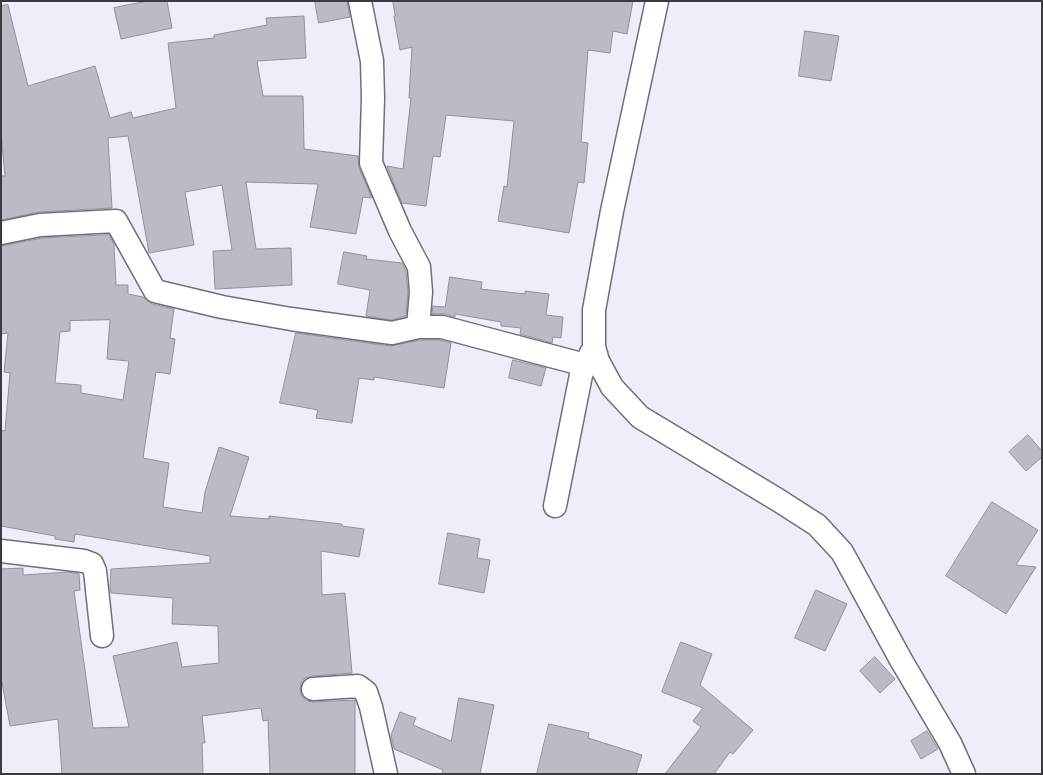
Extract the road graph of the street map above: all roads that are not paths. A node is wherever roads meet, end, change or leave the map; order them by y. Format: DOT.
graph roads {
  1 [pos="360,1"];
  2 [pos="657,1"];
  3 [pos="1,233"];
  4 [pos="418,327"];
  5 [pos="589,356"];
  6 [pos="555,506"];
  7 [pos="1,551"];
  8 [pos="102,636"];
  9 [pos="313,688"];
  10 [pos="386,774"];
  11 [pos="964,774"];
  1 -- 4 [label="street"];
  2 -- 5 [label="street"];
  3 -- 4 [label="street"];
  4 -- 5 [label="street"];
  5 -- 6 [label="street"];
  5 -- 11 [label="street"];
  7 -- 8 [label="street"];
  9 -- 10 [label="street"];
}
